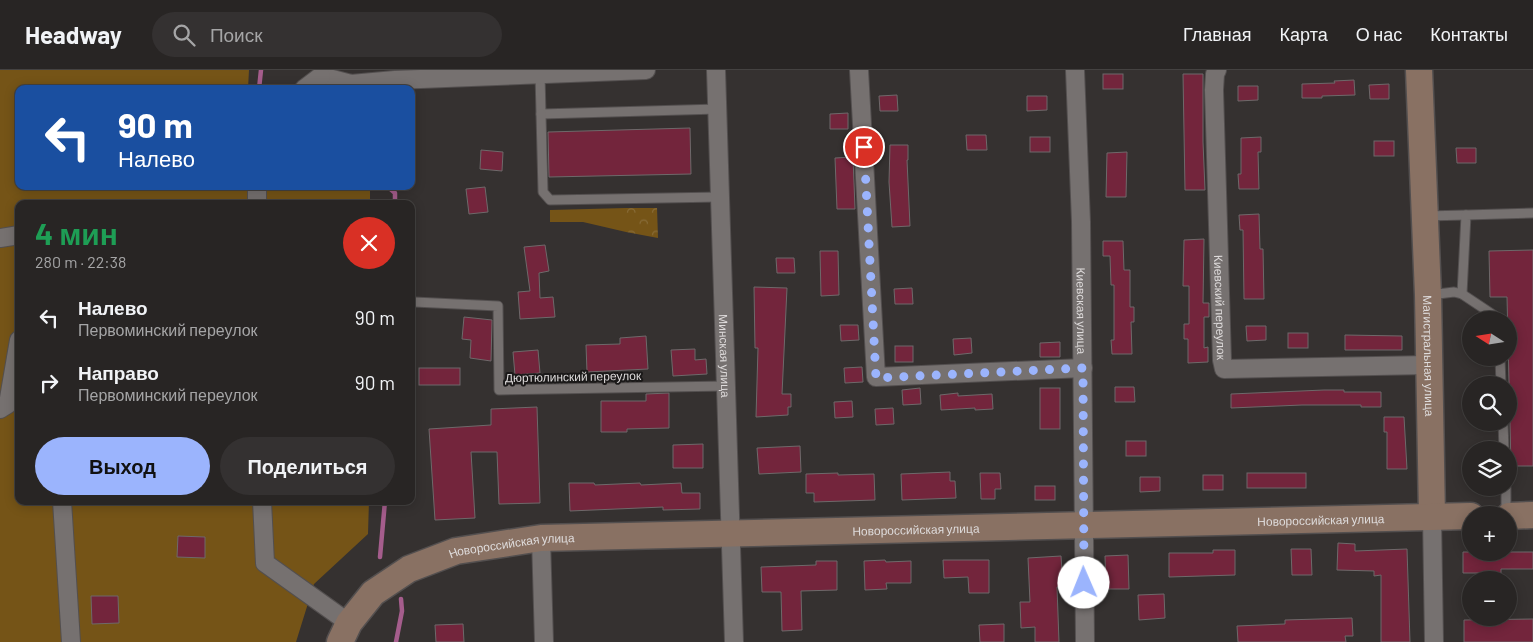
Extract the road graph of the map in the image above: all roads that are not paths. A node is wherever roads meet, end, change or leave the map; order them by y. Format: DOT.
graph roads {
  1 [pos="646,70"];
  2 [pos="716,70"];
  3 [pos="860,70"];
  4 [pos="1075,70"];
  5 [pos="1217,70"];
  6 [pos="1419,70"];
  7 [pos="320,73"];
  8 [pos="540,74"];
  9 [pos="308,85"];
  10 [pos="718,110"];
  11 [pos="541,114"];
  12 [pos="720,197"];
  13 [pos="1533,213"];
  14 [pos="1466,215"];
  15 [pos="1425,216"];
  16 [pos="15,236"];
  17 [pos="0,238"];
  18 [pos="1462,294"];
  19 [pos="1428,295"];
  20 [pos="415,302"];
  21 [pos="1488,311"];
  22 [pos="15,363"];
  23 [pos="1428,365"];
  24 [pos="1083,368"];
  25 [pos="726,386"];
  26 [pos="0,409"];
  27 [pos="62,505"];
  28 [pos="262,505"];
  29 [pos="1517,515"];
  30 [pos="1533,515"];
  31 [pos="1462,516"];
  32 [pos="1432,517"];
  33 [pos="1083,524"];
  34 [pos="730,534"];
  35 [pos="541,538"];
  36 [pos="344,632"];
  37 [pos="71,642"];
  38 [pos="544,642"];
  39 [pos="734,642"];
  40 [pos="1085,642"];
  41 [pos="1434,642"];
  1 -- 8 [label="street"];
  2 -- 10 [label="street, Минская улица"];
  3 -- 24 [label="street"];
  4 -- 24 [label="street, Киевская улица"];
  5 -- 23 [label="street, Киевский переулок"];
  6 -- 15 [label="main road, Магистральная улица"];
  7 -- 8 [label="street"];
  7 -- 9 [label="street"];
  8 -- 11 [label="lane"];
  10 -- 11 [label="lane"];
  10 -- 12 [label="street, Минская улица"];
  11 -- 12 [label="lane"];
  12 -- 25 [label="street, Минская улица"];
  13 -- 14 [label="lane"];
  14 -- 15 [label="lane"];
  14 -- 18 [label="lane"];
  15 -- 19 [label="main road, Магистральная улица"];
  16 -- 17 [label="street"];
  18 -- 19 [label="lane"];
  18 -- 21 [label="lane"];
  19 -- 23 [label="main road, Магистральная улица"];
  20 -- 25 [label="lane, Дюртюлинский переулок"];
  22 -- 26 [label="street"];
  23 -- 32 [label="main road, Магистральная улица"];
  24 -- 33 [label="street, Киевская улица"];
  25 -- 34 [label="street, Минская улица"];
  27 -- 37 [label="street"];
  28 -- 36 [label="street"];
  29 -- 30 [label="main road"];
  31 -- 32 [label="main road, Новороссийская улица"];
  32 -- 33 [label="main road, Новороссийская улица"];
  32 -- 41 [label="street, Магистральная улица"];
  33 -- 34 [label="main road, Новороссийская улица"];
  33 -- 40 [label="street, Киевская улица"];
  34 -- 35 [label="main road, Новороссийская улица"];
  34 -- 39 [label="street, Минская улица"];
  35 -- 36 [label="main road, Новороссийская улица"];
  35 -- 38 [label="street"];
}
